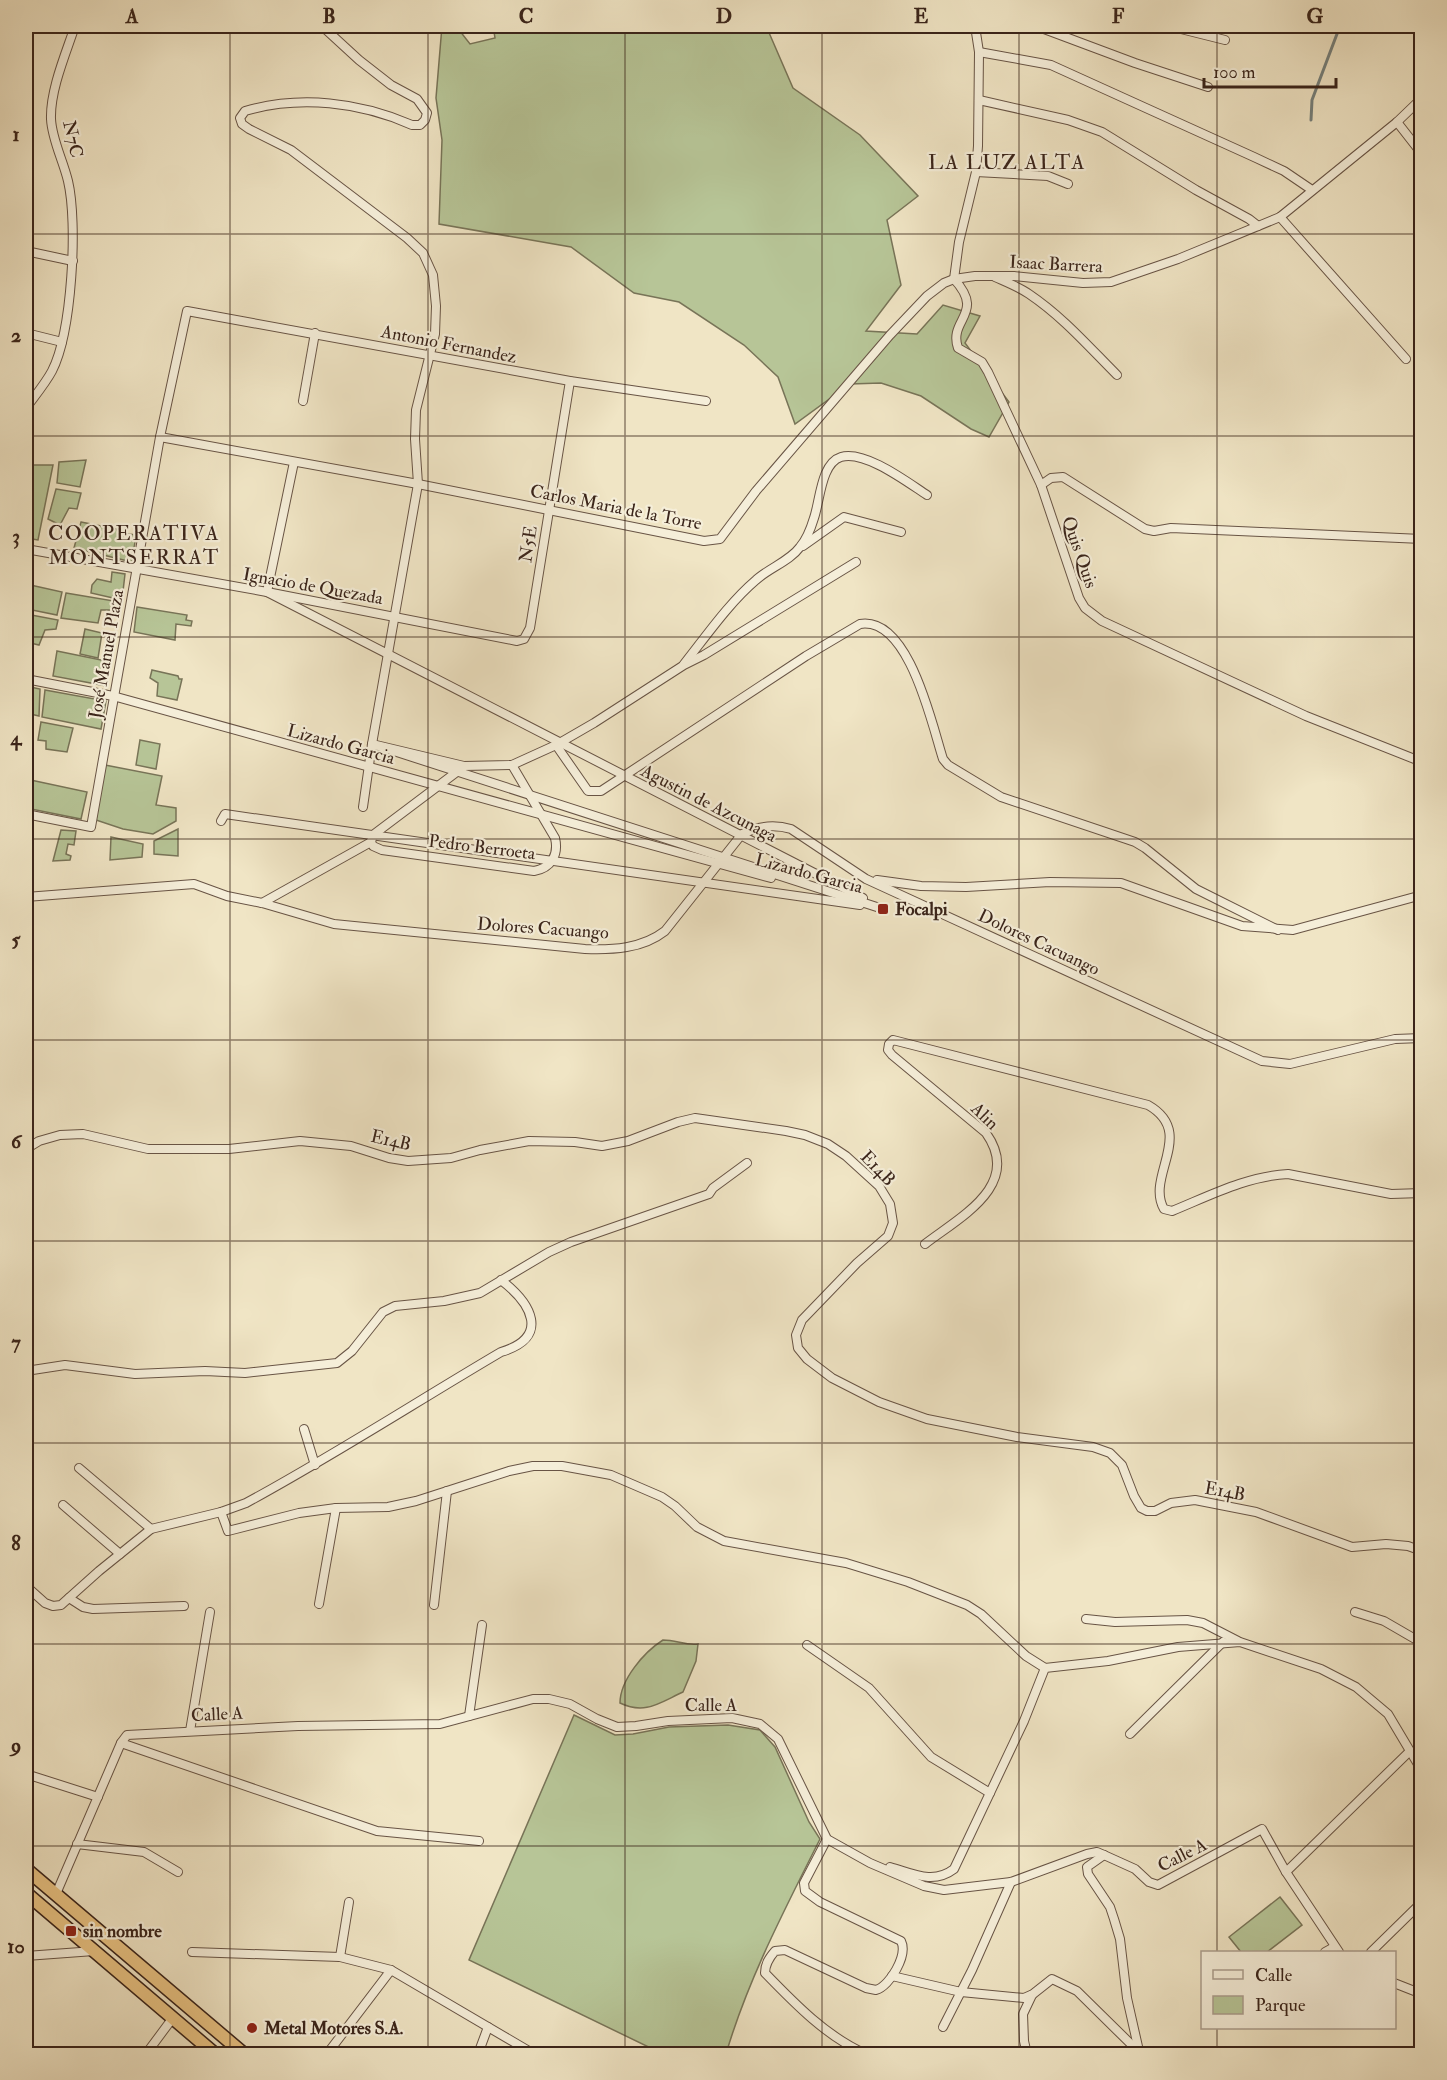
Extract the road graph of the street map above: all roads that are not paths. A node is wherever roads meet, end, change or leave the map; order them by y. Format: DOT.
graph roads {
  1 [pos="75,26"];
  2 [pos="322,26"];
  3 [pos="1036,26"];
  4 [pos="1169,26"];
  5 [pos="976,29"];
  6 [pos="1225,40"];
  7 [pos="979,52"];
  8 [pos="1208,87"];
  9 [pos="1422,98"];
  10 [pos="979,100"];
  11 [pos="1397,122"];
  12 [pos="1422,154"];
  13 [pos="976,172"];
  14 [pos="1068,184"];
  15 [pos="1312,190"];
  16 [pos="1280,217"];
  17 [pos="1258,226"];
  18 [pos="26,251"];
  19 [pos="73,261"];
  20 [pos="994,276"];
  21 [pos="954,279"];
  22 [pos="187,310"];
  23 [pos="26,333"];
  24 [pos="315,333"];
  25 [pos="62,342"];
  26 [pos="429,356"];
  27 [pos="1406,359"];
  28 [pos="1117,375"];
  29 [pos="570,381"];
  30 [pos="303,401"];
  31 [pos="706,401"];
  32 [pos="26,408"];
  33 [pos="160,437"];
  34 [pos="294,462"];
  35 [pos="418,484"];
  36 [pos="1041,485"];
  37 [pos="927,495"];
  38 [pos="548,509"];
  39 [pos="901,532"];
  40 [pos="1422,539"];
  41 [pos="800,548"];
  42 [pos="26,549"];
  43 [pos="856,562"];
  44 [pos="136,570"];
  45 [pos="267,592"];
  46 [pos="395,616"];
  47 [pos="524,639"];
  48 [pos="388,654"];
  49 [pos="684,665"];
  50 [pos="26,679"];
  51 [pos="113,696"];
  52 [pos="372,744"];
  53 [pos="558,744"];
  54 [pos="1422,762"];
  55 [pos="512,765"];
  56 [pos="369,767"];
  57 [pos="461,769"];
  58 [pos="623,775"];
  59 [pos="438,786"];
  60 [pos="530,795"];
  61 [pos="363,807"];
  62 [pos="26,814"];
  63 [pos="541,814"];
  64 [pos="221,820"];
  65 [pos="740,836"];
  66 [pos="372,838"];
  67 [pos="721,860"];
  68 [pos="552,861"];
  69 [pos="866,879"];
  70 [pos="703,883"];
  71 [pos="1422,895"];
  72 [pos="26,897"];
  73 [pos="262,903"];
  74 [pos="883,909"];
  75 [pos="1278,930"];
  76 [pos="1422,1038"];
  77 [pos="26,1149"];
  78 [pos="747,1162"];
  79 [pos="1422,1193"];
  80 [pos="925,1244"];
  81 [pos="501,1280"];
  82 [pos="26,1371"];
  83 [pos="304,1429"];
  84 [pos="315,1465"];
  85 [pos="79,1468"];
  86 [pos="447,1491"];
  87 [pos="63,1505"];
  88 [pos="336,1508"];
  89 [pos="221,1512"];
  90 [pos="151,1529"];
  91 [pos="1422,1551"];
  92 [pos="120,1554"];
  93 [pos="26,1586"];
  94 [pos="69,1598"];
  95 [pos="319,1604"];
  96 [pos="434,1605"];
  97 [pos="184,1606"];
  98 [pos="210,1612"];
  99 [pos="1355,1612"];
  100 [pos="1086,1619"];
  101 [pos="482,1625"];
  102 [pos="1223,1642"];
  103 [pos="1240,1642"];
  104 [pos="1422,1643"];
  105 [pos="807,1645"];
  106 [pos="1045,1668"];
  107 [pos="469,1716"];
  108 [pos="190,1731"];
  109 [pos="1130,1734"];
  110 [pos="121,1743"];
  111 [pos="1410,1751"];
  112 [pos="1422,1771"];
  113 [pos="26,1774"];
  114 [pos="990,1793"];
  115 [pos="98,1797"];
  116 [pos="827,1839"];
  117 [pos="479,1841"];
  118 [pos="77,1844"];
  119 [pos="1104,1855"];
  120 [pos="870,1863"];
  121 [pos="26,1869"];
  122 [pos="178,1872"];
  123 [pos="1286,1872"];
  124 [pos="1011,1882"];
  125 [pos="26,1893"];
  126 [pos="56,1894"];
  127 [pos="349,1902"];
  128 [pos="1422,1902"];
  129 [pos="1337,1950"];
  130 [pos="94,1951"];
  131 [pos="1373,1951"];
  132 [pos="192,1952"];
  133 [pos="26,1956"];
  134 [pos="340,1957"];
  135 [pos="391,1970"];
  136 [pos="892,1976"];
  137 [pos="1396,1983"];
  138 [pos="961,1992"];
  139 [pos="1033,1994"];
  140 [pos="1422,1994"];
  141 [pos="172,2019"];
  142 [pos="943,2026"];
  143 [pos="488,2027"];
  144 [pos="209,2052"];
  145 [pos="1140,2054"];
  146 [pos="146,2055"];
  147 [pos="244,2055"];
  148 [pos="327,2055"];
  149 [pos="478,2055"];
  150 [pos="534,2055"];
  151 [pos="866,2055"];
  152 [pos="1027,2055"];
  1 -- 19 [label="street, N7C"];
  2 -- 26 [label="street"];
  3 -- 8 [label="street"];
  4 -- 6 [label="street"];
  5 -- 7 [label="street"];
  7 -- 10 [label="street"];
  7 -- 15 [label="street"];
  9 -- 11 [label="street, Isaac Barrera"];
  10 -- 13 [label="street"];
  10 -- 17 [label="street"];
  11 -- 12 [label="street"];
  11 -- 15 [label="street, Isaac Barrera"];
  13 -- 14 [label="street"];
  13 -- 21 [label="street"];
  15 -- 16 [label="street, Isaac Barrera"];
  16 -- 17 [label="street, Isaac Barrera"];
  16 -- 27 [label="street"];
  17 -- 20 [label="street, Isaac Barrera"];
  18 -- 19 [label="street"];
  19 -- 25 [label="street, N7C"];
  20 -- 21 [label="street, Isaac Barrera"];
  20 -- 28 [label="street"];
  21 -- 36 [label="street, Quis Quis"];
  21 -- 38 [label="street, Carlos Maria de la Torre"];
  22 -- 24 [label="street, Antonio Fernandez"];
  22 -- 33 [label="street, José Manuel Plaza"];
  23 -- 25 [label="street"];
  24 -- 26 [label="street, Antonio Fernandez"];
  24 -- 30 [label="street"];
  25 -- 32 [label="street, N7C"];
  26 -- 29 [label="street, Antonio Fernandez"];
  26 -- 35 [label="street"];
  29 -- 31 [label="street, Antonio Fernandez"];
  29 -- 38 [label="street, N5E"];
  33 -- 34 [label="street, Carlos Maria de la Torre"];
  33 -- 44 [label="street, José Manuel Plaza"];
  34 -- 35 [label="street, Carlos Maria de la Torre"];
  34 -- 45 [label="street"];
  35 -- 38 [label="street, Carlos Maria de la Torre"];
  35 -- 46 [label="street"];
  36 -- 40 [label="street"];
  36 -- 54 [label="street, Quis Quis"];
  37 -- 41 [label="street"];
  38 -- 47 [label="street, N5E"];
  39 -- 41 [label="street"];
  41 -- 49 [label="street"];
  42 -- 44 [label="street, Ignacio de Quezada"];
  43 -- 49 [label="street, Lizardo Garcia"];
  44 -- 45 [label="street, Ignacio de Quezada"];
  44 -- 51 [label="street, José Manuel Plaza"];
  45 -- 46 [label="street, Ignacio de Quezada"];
  45 -- 48 [label="street, Agustin de Azcunaga"];
  46 -- 47 [label="street, Ignacio de Quezada"];
  46 -- 48 [label="street"];
  48 -- 52 [label="street"];
  48 -- 53 [label="street, Agustin de Azcunaga"];
  49 -- 53 [label="street, Lizardo Garcia"];
  50 -- 51 [label="street, Lizardo Garcia"];
  51 -- 56 [label="street, Lizardo Garcia"];
  51 -- 62 [label="street, José Manuel Plaza"];
  52 -- 56 [label="street"];
  52 -- 57 [label="street, Lizardo Garcia"];
  53 -- 55 [label="street, Lizardo Garcia"];
  53 -- 58 [label="street, Agustin de Azcunaga"];
  53 -- 58 [label="street"];
  55 -- 57 [label="street, Lizardo Garcia"];
  55 -- 60 [label="street, Pedro Berroeta"];
  56 -- 59 [label="street, Lizardo Garcia"];
  56 -- 61 [label="street"];
  57 -- 59 [label="street"];
  57 -- 60 [label="street, Lizardo Garcia"];
  58 -- 65 [label="street, Agustin de Azcunaga"];
  58 -- 75 [label="street"];
  59 -- 63 [label="street, Lizardo Garcia"];
  59 -- 66 [label="street"];
  60 -- 63 [label="street, Pedro Berroeta"];
  60 -- 67 [label="street, Lizardo Garcia"];
  63 -- 67 [label="street, Lizardo Garcia"];
  63 -- 68 [label="street, Pedro Berroeta"];
  64 -- 66 [label="street"];
  65 -- 67 [label="street, Dolores Cacuango"];
  65 -- 69 [label="street, Dolores Cacuango"];
  65 -- 74 [label="street, Agustin de Azcunaga"];
  66 -- 68 [label="street"];
  66 -- 68 [label="street, Pedro Berroeta"];
  66 -- 73 [label="street"];
  67 -- 70 [label="street, Dolores Cacuango"];
  67 -- 74 [label="street, Lizardo Garcia"];
  68 -- 70 [label="street"];
  69 -- 75 [label="street"];
  69 -- 76 [label="street, Dolores Cacuango"];
  70 -- 73 [label="street, Dolores Cacuango"];
  70 -- 74 [label="street"];
  71 -- 75 [label="street"];
  72 -- 73 [label="street, Dolores Cacuango"];
  77 -- 91 [label="street, E14B"];
  78 -- 81 [label="street"];
  79 -- 80 [label="street, Alin"];
  81 -- 82 [label="street"];
  81 -- 84 [label="street"];
  83 -- 84 [label="street"];
  84 -- 89 [label="street"];
  85 -- 90 [label="street"];
  86 -- 88 [label="street"];
  86 -- 96 [label="street"];
  86 -- 106 [label="street"];
  87 -- 92 [label="street"];
  88 -- 89 [label="street"];
  88 -- 95 [label="street"];
  89 -- 90 [label="street"];
  90 -- 92 [label="street"];
  92 -- 94 [label="street"];
  93 -- 94 [label="street"];
  94 -- 97 [label="street"];
  98 -- 108 [label="street"];
  99 -- 104 [label="street"];
  100 -- 103 [label="street"];
  101 -- 107 [label="street"];
  102 -- 103 [label="street"];
  102 -- 106 [label="street"];
  102 -- 109 [label="street"];
  103 -- 111 [label="street"];
  105 -- 114 [label="street"];
  106 -- 114 [label="street"];
  107 -- 108 [label="street, Calle A"];
  107 -- 116 [label="street, Calle A"];
  108 -- 110 [label="street, Calle A"];
  110 -- 115 [label="street"];
  110 -- 117 [label="street"];
  111 -- 112 [label="street"];
  111 -- 123 [label="street"];
  113 -- 115 [label="street"];
  114 -- 120 [label="street"];
  115 -- 118 [label="street"];
  116 -- 120 [label="street"];
  116 -- 136 [label="street"];
  118 -- 122 [label="street"];
  118 -- 126 [label="street"];
  119 -- 123 [label="street, Calle A"];
  119 -- 124 [label="street"];
  119 -- 145 [label="street"];
  120 -- 124 [label="street"];
  121 -- 126 [label="highway"];
  123 -- 129 [label="street, Calle A"];
  124 -- 138 [label="street"];
  125 -- 130 [label="highway"];
  126 -- 147 [label="highway"];
  127 -- 134 [label="street"];
  128 -- 131 [label="street"];
  130 -- 133 [label="street"];
  130 -- 141 [label="highway"];
  132 -- 134 [label="street"];
  134 -- 135 [label="street"];
  135 -- 143 [label="street"];
  135 -- 148 [label="street"];
  136 -- 138 [label="street"];
  136 -- 151 [label="street"];
  137 -- 140 [label="street"];
  138 -- 139 [label="street"];
  138 -- 142 [label="street"];
  139 -- 145 [label="street"];
  139 -- 152 [label="street"];
  141 -- 144 [label="highway"];
  141 -- 146 [label="street"];
  143 -- 149 [label="street"];
  143 -- 150 [label="street"];
}
